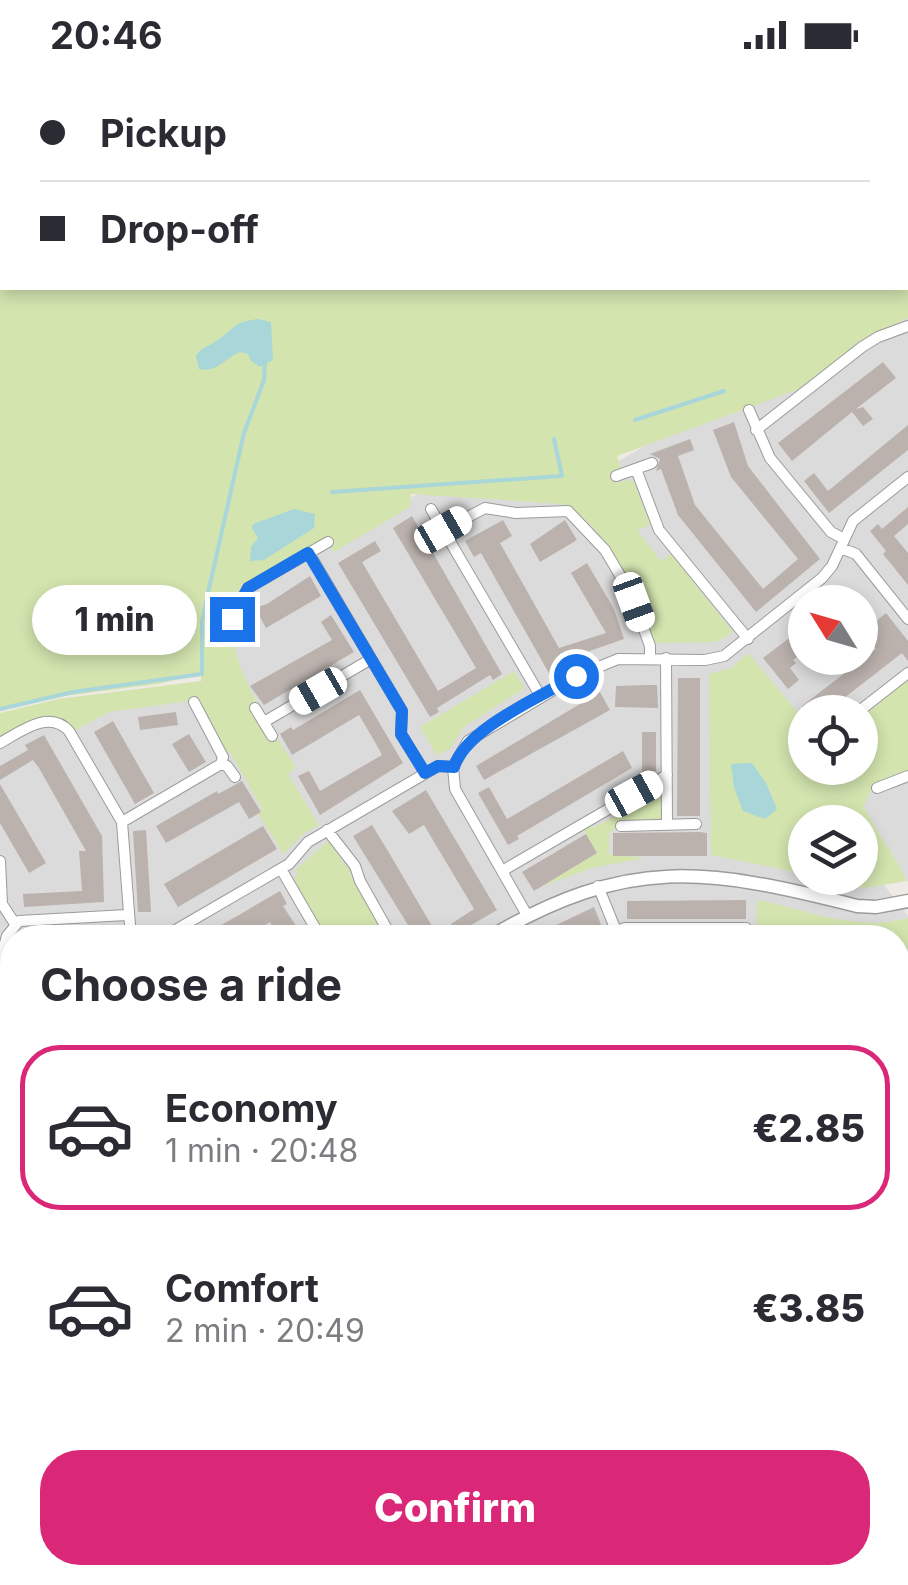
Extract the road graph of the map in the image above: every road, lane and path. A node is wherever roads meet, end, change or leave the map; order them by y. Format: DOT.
graph roads {
  1 [pos="908,326"];
  2 [pos="750,410"];
  3 [pos="756,430"];
  4 [pos="652,464"];
  5 [pos="636,469"];
  6 [pos="616,476"];
  7 [pos="908,477"];
  8 [pos="432,510"];
  9 [pos="443,530"];
  10 [pos="328,542"];
  11 [pos="842,543"];
  12 [pos="308,553"];
  13 [pos="232,619"];
  14 [pos="908,619"];
  15 [pos="748,639"];
  16 [pos="650,658"];
  17 [pos="666,658"];
  18 [pos="372,660"];
  19 [pos="908,673"];
  20 [pos="878,696"];
  21 [pos="541,697"];
  22 [pos="194,702"];
  23 [pos="255,708"];
  24 [pos="264,722"];
  25 [pos="272,736"];
  26 [pos="0,743"];
  27 [pos="221,764"];
  28 [pos="454,767"];
  29 [pos="425,773"];
  30 [pos="667,775"];
  31 [pos="908,776"];
  32 [pos="234,777"];
  33 [pos="877,788"];
  34 [pos="122,822"];
  35 [pos="667,824"];
  36 [pos="696,824"];
  37 [pos="622,826"];
  38 [pos="327,830"];
  39 [pos="0,861"];
  40 [pos="281,869"];
  41 [pos="502,871"];
  42 [pos="598,886"];
  43 [pos="903,903"];
  44 [pos="127,915"];
  45 [pos="527,915"];
  46 [pos="15,924"];
  47 [pos="129,925"];
  48 [pos="184,925"];
  49 [pos="313,925"];
  50 [pos="385,925"];
  51 [pos="510,925"];
  52 [pos="614,925"];
  1 -- 3 [label="street"];
  2 -- 3 [label="street"];
  3 -- 11 [label="street"];
  4 -- 5 [label="street"];
  5 -- 6 [label="street"];
  5 -- 15 [label="street"];
  7 -- 11 [label="street"];
  8 -- 9 [label="street"];
  9 -- 16 [label="street"];
  9 -- 21 [label="street"];
  10 -- 12 [label="street"];
  11 -- 14 [label="street"];
  11 -- 15 [label="street"];
  12 -- 13 [label="street"];
  12 -- 18 [label="street"];
  15 -- 17 [label="street"];
  16 -- 17 [label="street"];
  16 -- 21 [label="street"];
  17 -- 30 [label="street"];
  18 -- 24 [label="street"];
  18 -- 29 [label="street"];
  19 -- 20 [label="street"];
  21 -- 28 [label="street"];
  22 -- 27 [label="street"];
  23 -- 24 [label="street"];
  24 -- 25 [label="street"];
  26 -- 34 [label="street"];
  27 -- 32 [label="street"];
  27 -- 34 [label="street"];
  28 -- 29 [label="street"];
  28 -- 41 [label="street"];
  29 -- 38 [label="street"];
  30 -- 35 [label="street"];
  30 -- 41 [label="street"];
  31 -- 33 [label="street"];
  34 -- 44 [label="street"];
  35 -- 36 [label="street"];
  35 -- 37 [label="street"];
  38 -- 40 [label="street"];
  38 -- 50 [label="street"];
  39 -- 46 [label="street"];
  40 -- 48 [label="street"];
  40 -- 49 [label="street"];
  41 -- 45 [label="street"];
  42 -- 43 [label="street"];
  42 -- 45 [label="street"];
  42 -- 52 [label="street"];
  44 -- 46 [label="street"];
  44 -- 47 [label="street"];
  45 -- 51 [label="street"];
}
